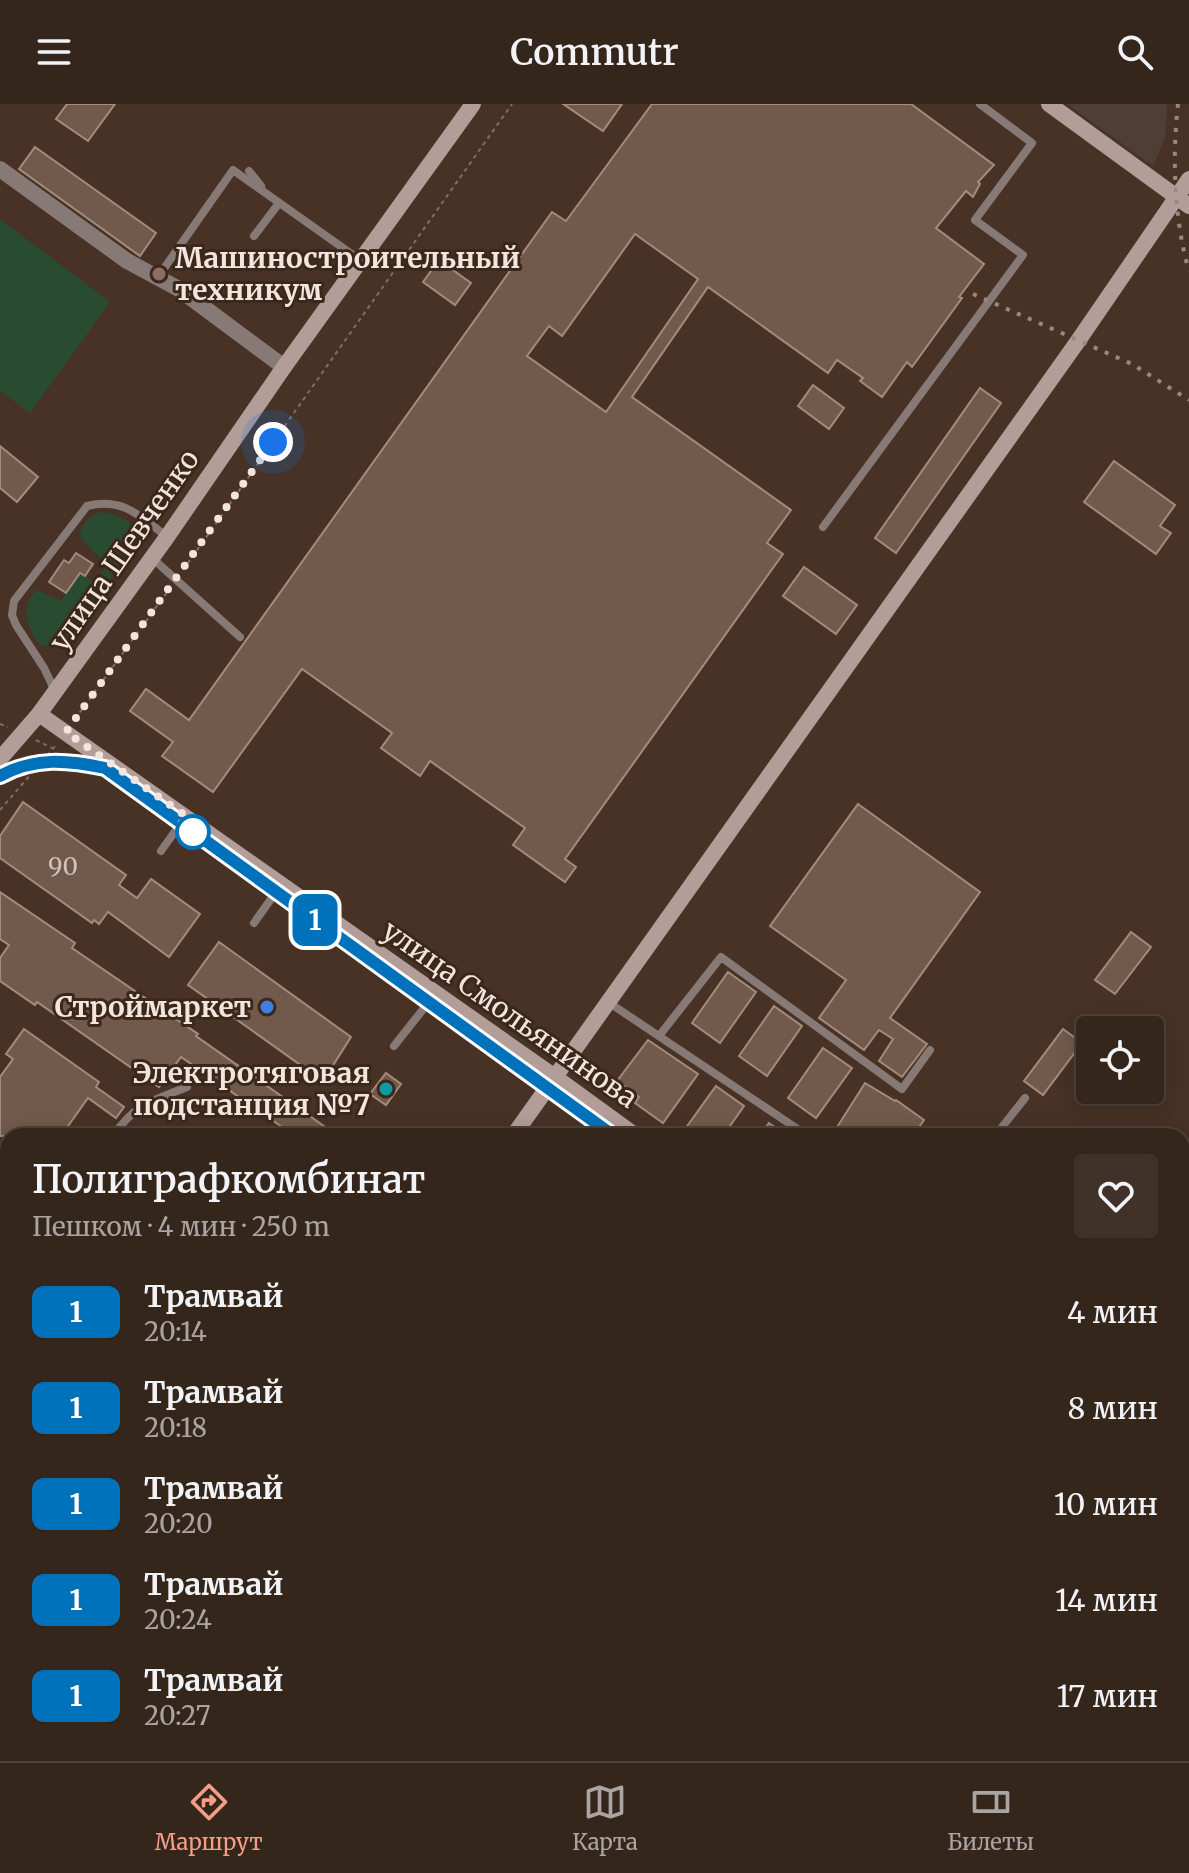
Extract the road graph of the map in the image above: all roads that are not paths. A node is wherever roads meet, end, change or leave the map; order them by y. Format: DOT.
graph roads {
  1 [pos="473,104"];
  2 [pos="980,104"];
  3 [pos="1049,104"];
  4 [pos="0,169"];
  5 [pos="249,171"];
  6 [pos="1189,179"];
  7 [pos="266,193"];
  8 [pos="1183,202"];
  9 [pos="279,203"];
  10 [pos="254,236"];
  11 [pos="361,261"];
  12 [pos="157,277"];
  13 [pos="284,367"];
  14 [pos="823,527"];
  15 [pos="167,537"];
  16 [pos="152,558"];
  17 [pos="240,637"];
  18 [pos="55,691"];
  19 [pos="39,714"];
  20 [pos="0,759"];
  21 [pos="186,816"];
  22 [pos="161,851"];
  23 [pos="282,884"];
  24 [pos="254,923"];
  25 [pos="436,993"];
  26 [pos="608,1002"];
  27 [pos="659,1036"];
  28 [pos="394,1046"];
  29 [pos="930,1050"];
  30 [pos="555,1077"];
  31 [pos="187,1087"];
  32 [pos="1025,1098"];
  33 [pos="118,1128"];
  34 [pos="519,1128"];
  35 [pos="625,1128"];
  36 [pos="796,1128"];
  37 [pos="1001,1128"];
  1 -- 11 [label="street, улица Шевченко"];
  2 -- 14 [label="lane"];
  3 -- 8 [label="street"];
  4 -- 12 [label="street"];
  5 -- 7 [label="lane"];
  6 -- 8 [label="street"];
  7 -- 9 [label="lane"];
  7 -- 12 [label="lane"];
  8 -- 26 [label="street"];
  9 -- 10 [label="lane"];
  9 -- 11 [label="lane"];
  11 -- 13 [label="street, улица Шевченко"];
  12 -- 13 [label="street"];
  13 -- 15 [label="street, улица Шевченко"];
  15 -- 16 [label="street, улица Шевченко"];
  15 -- 18 [label="lane"];
  16 -- 17 [label="lane"];
  16 -- 18 [label="street, улица Шевченко"];
  18 -- 19 [label="street, улица Шевченко"];
  19 -- 20 [label="street, улица Шевченко"];
  19 -- 21 [label="street, улица Смольянинова"];
  21 -- 22 [label="lane"];
  21 -- 23 [label="street, улица Смольянинова"];
  23 -- 24 [label="lane"];
  23 -- 25 [label="street, улица Смольянинова"];
  25 -- 28 [label="lane"];
  25 -- 30 [label="street, улица Смольянинова"];
  26 -- 27 [label="lane"];
  26 -- 30 [label="street"];
  27 -- 29 [label="lane"];
  27 -- 36 [label="lane"];
  30 -- 34 [label="street"];
  30 -- 35 [label="street, улица Смольянинова"];
  31 -- 33 [label="lane"];
  32 -- 37 [label="lane"];
}
